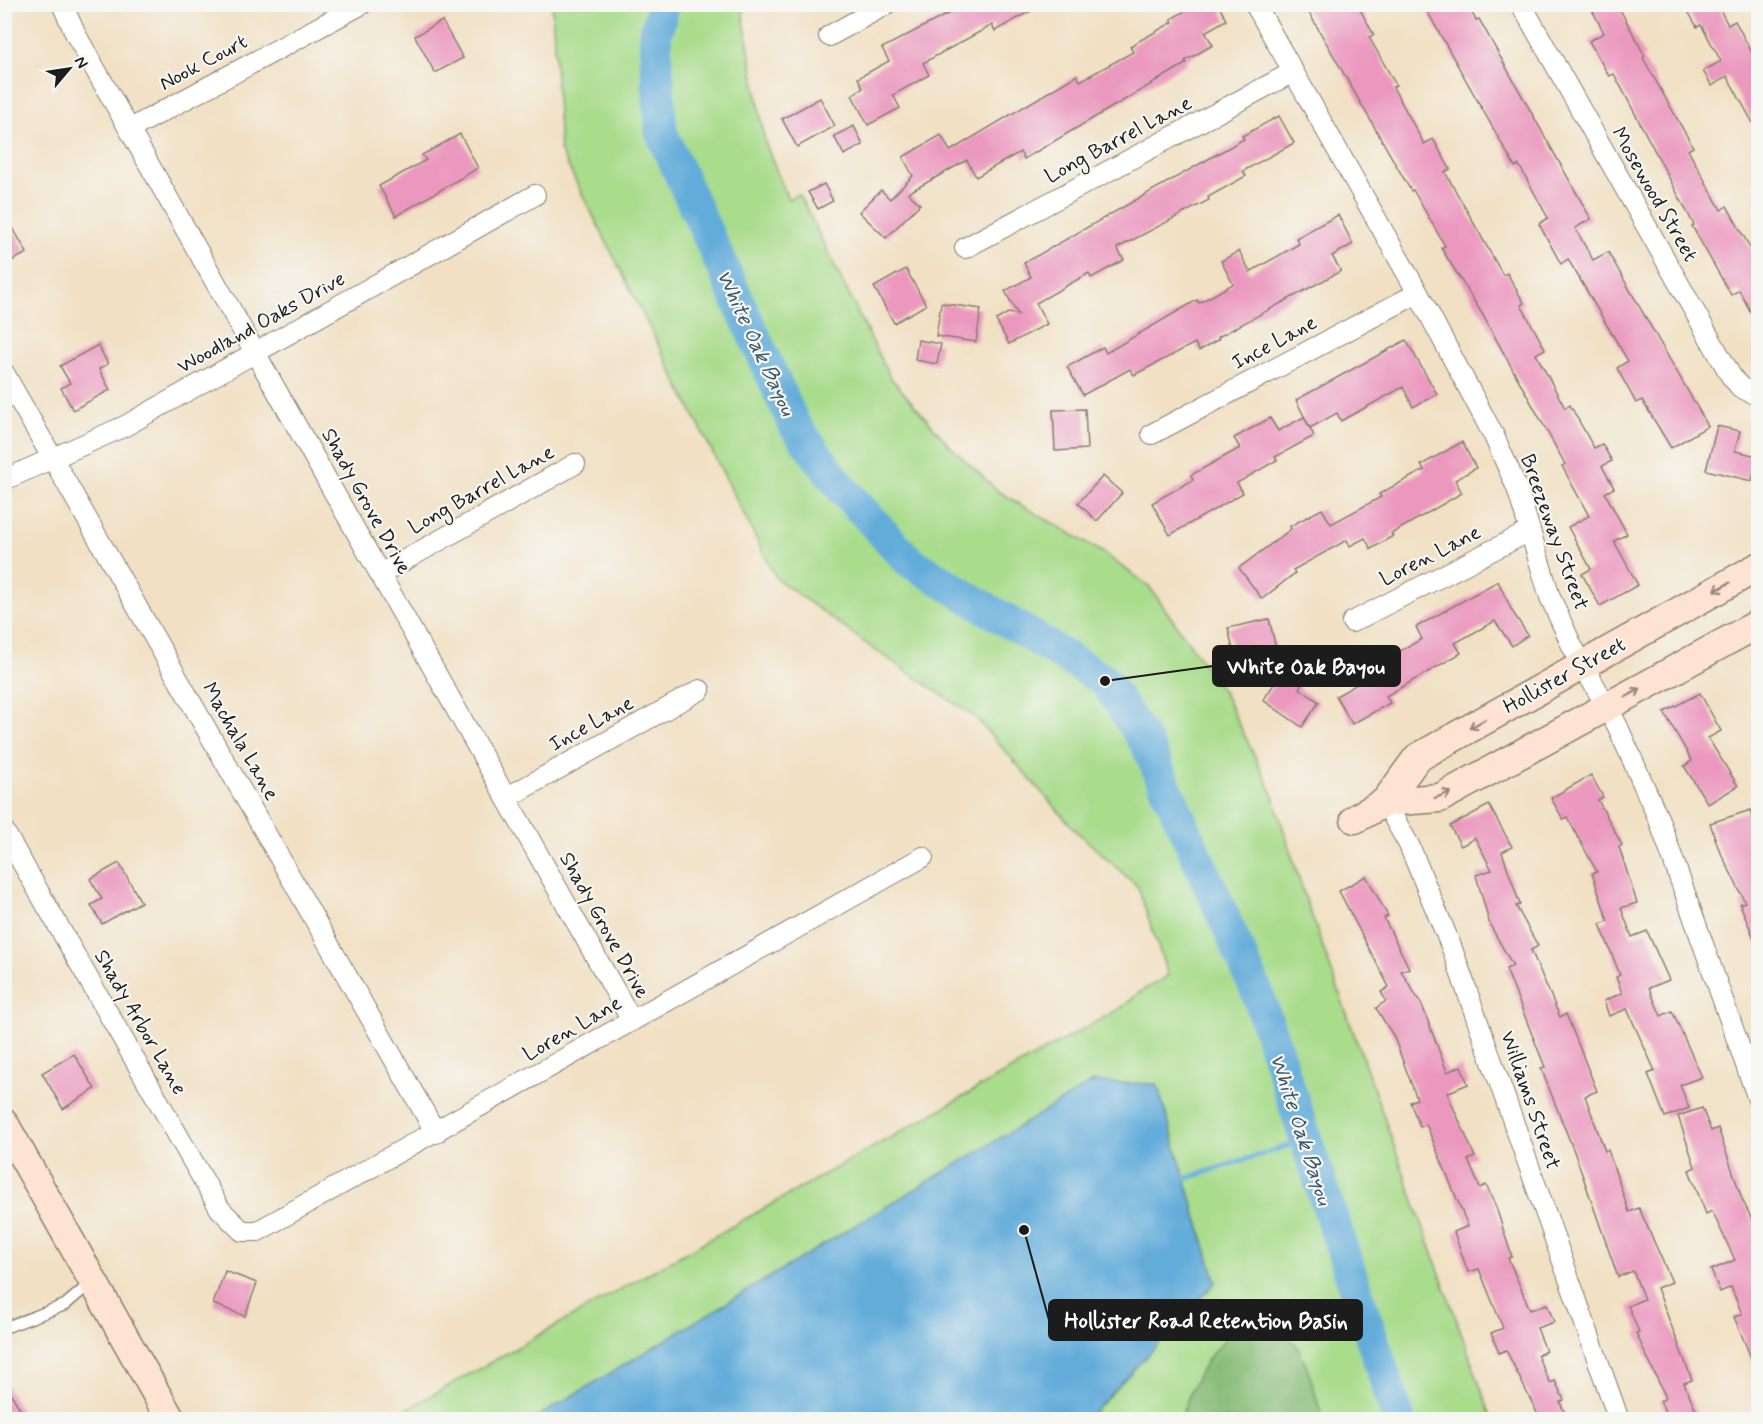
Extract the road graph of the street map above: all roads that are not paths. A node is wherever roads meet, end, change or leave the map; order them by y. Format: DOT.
graph roads {
  1 [pos="62,4"];
  2 [pos="362,4"];
  3 [pos="887,4"];
  4 [pos="1255,4"];
  5 [pos="1521,4"];
  6 [pos="829,36"];
  7 [pos="1293,72"];
  8 [pos="130,129"];
  9 [pos="535,195"];
  10 [pos="965,248"];
  11 [pos="1418,293"];
  12 [pos="255,352"];
  13 [pos="4,373"];
  14 [pos="1758,396"];
  15 [pos="1152,434"];
  16 [pos="53,457"];
  17 [pos="575,464"];
  18 [pos="4,480"];
  19 [pos="1530,531"];
  20 [pos="1758,567"];
  21 [pos="380,574"];
  22 [pos="1352,622"];
  23 [pos="1758,624"];
  24 [pos="1582,665"];
  25 [pos="700,690"];
  26 [pos="1606,707"];
  27 [pos="507,798"];
  28 [pos="1385,802"];
  29 [pos="1355,819"];
  30 [pos="4,831"];
  31 [pos="923,857"];
  32 [pos="632,1021"];
  33 [pos="1758,1099"];
  34 [pos="4,1123"];
  35 [pos="436,1133"];
  36 [pos="242,1231"];
  37 [pos="93,1281"];
  38 [pos="6,1325"];
  39 [pos="171,1419"];
  40 [pos="1618,1419"];
  1 -- 8 [label="street, Shady Grove Drive"];
  2 -- 8 [label="street, Nook Court"];
  3 -- 6 [label="street"];
  4 -- 7 [label="street, Breezeway Street"];
  5 -- 14 [label="street, Mosewood Street"];
  7 -- 10 [label="street, Long Barrel Lane"];
  7 -- 11 [label="street, Breezeway Street"];
  8 -- 12 [label="street, Shady Grove Drive"];
  9 -- 12 [label="street, Woodland Oaks Drive"];
  11 -- 15 [label="street, Ince Lane"];
  11 -- 19 [label="street, Breezeway Street"];
  12 -- 16 [label="street, Woodland Oaks Drive"];
  12 -- 21 [label="street, Shady Grove Drive"];
  13 -- 16 [label="street, Machala Lane"];
  16 -- 18 [label="street, Woodland Oaks Drive"];
  16 -- 35 [label="street, Machala Lane"];
  17 -- 21 [label="street, Long Barrel Lane"];
  19 -- 22 [label="street, Loren Lane"];
  19 -- 24 [label="street, Breezeway Street"];
  20 -- 24 [label="street, Hollister Street, one-way"];
  21 -- 27 [label="street, Shady Grove Drive"];
  26 -- 23 [label="street, Hollister Street, one-way"];
  24 -- 26 [label="street, Breezeway Street"];
  24 -- 28 [label="street, Hollister Street, one-way"];
  25 -- 27 [label="street, Ince Lane"];
  28 -- 26 [label="street, Hollister Street, one-way"];
  26 -- 33 [label="street, Breezeway Street"];
  27 -- 32 [label="street, Shady Grove Drive"];
  28 -- 29 [label="street, Hollister Street"];
  28 -- 40 [label="street, Williams Street"];
  30 -- 36 [label="street, Shady Arbor Lane"];
  31 -- 32 [label="street, Loren Lane"];
  32 -- 35 [label="street, Loren Lane"];
  34 -- 37 [label="street"];
  35 -- 36 [label="street, Loren Lane"];
  37 -- 38 [label="lane"];
  37 -- 39 [label="street"];
}
